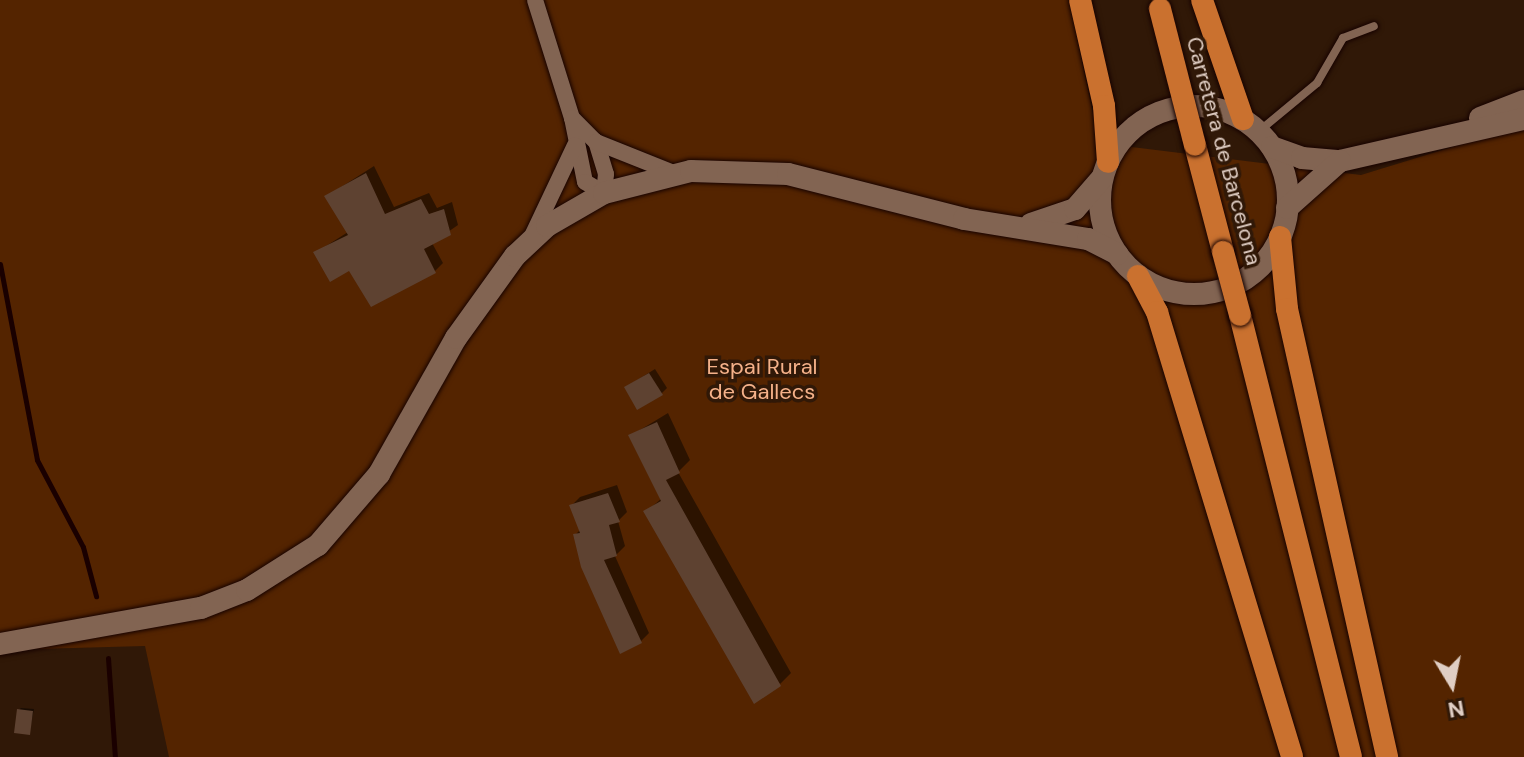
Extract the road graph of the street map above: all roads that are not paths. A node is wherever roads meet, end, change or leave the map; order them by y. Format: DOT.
graph roads {
  1 [pos="535,0"];
  2 [pos="1080,0"];
  3 [pos="1202,0"];
  4 [pos="1159,5"];
  5 [pos="1374,26"];
  6 [pos="1524,101"];
  7 [pos="572,118"];
  8 [pos="1524,119"];
  9 [pos="1258,133"];
  10 [pos="1440,134"];
  11 [pos="596,142"];
  12 [pos="575,145"];
  13 [pos="1340,161"];
  14 [pos="1105,170"];
  15 [pos="674,173"];
  16 [pos="604,193"];
  17 [pos="1287,208"];
  18 [pos="1006,227"];
  19 [pos="1280,237"];
  20 [pos="529,243"];
  21 [pos="1117,254"];
  22 [pos="1138,276"];
  23 [pos="0,644"];
  24 [pos="1292,757"];
  25 [pos="1351,757"];
  26 [pos="1387,757"];
  1 -- 7 [label="street"];
  2 -- 14 [label="highway"];
  3 -- 9 [label="highway"];
  4 -- 25 [label="highway, Carretera de Barcelona, bridge"];
  5 -- 9 [label="lane"];
  6 -- 10 [label="main road"];
  7 -- 11 [label="street"];
  7 -- 12 [label="street"];
  8 -- 10 [label="main road"];
  9 -- 13 [label="main road"];
  9 -- 14 [label="main road"];
  9 -- 17 [label="main road"];
  10 -- 13 [label="main road"];
  11 -- 15 [label="street"];
  11 -- 16 [label="street"];
  12 -- 16 [label="street"];
  12 -- 20 [label="street"];
  13 -- 17 [label="main road"];
  14 -- 18 [label="main road"];
  14 -- 21 [label="main road"];
  15 -- 16 [label="main road"];
  15 -- 18 [label="main road"];
  16 -- 20 [label="main road"];
  17 -- 19 [label="main road"];
  18 -- 21 [label="main road"];
  19 -- 22 [label="main road"];
  19 -- 26 [label="highway"];
  20 -- 23 [label="main road"];
  21 -- 22 [label="main road"];
  22 -- 24 [label="highway"];
}
